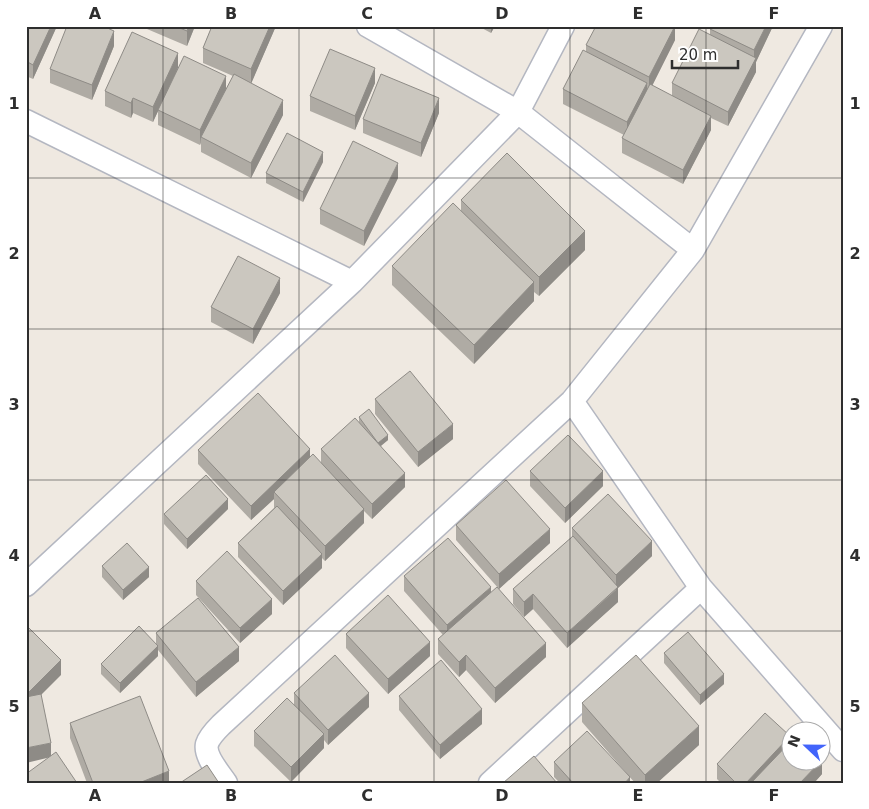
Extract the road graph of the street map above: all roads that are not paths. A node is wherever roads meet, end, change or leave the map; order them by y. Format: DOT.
graph roads {
  1 [pos="368,26"];
  2 [pos="564,26"];
  3 [pos="821,26"];
  4 [pos="518,112"];
  5 [pos="26,121"];
  6 [pos="693,250"];
  7 [pos="352,282"];
  8 [pos="572,401"];
  9 [pos="30,574"];
  10 [pos="701,588"];
  11 [pos="843,750"];
  12 [pos="226,783"];
  13 [pos="490,783"];
  1 -- 4 [label="street"];
  2 -- 4 [label="street"];
  3 -- 6 [label="street"];
  4 -- 6 [label="street"];
  4 -- 7 [label="street"];
  5 -- 7 [label="street"];
  6 -- 8 [label="street"];
  7 -- 9 [label="street"];
  8 -- 10 [label="street"];
  8 -- 12 [label="street"];
  10 -- 11 [label="street"];
  10 -- 13 [label="street"];
}
